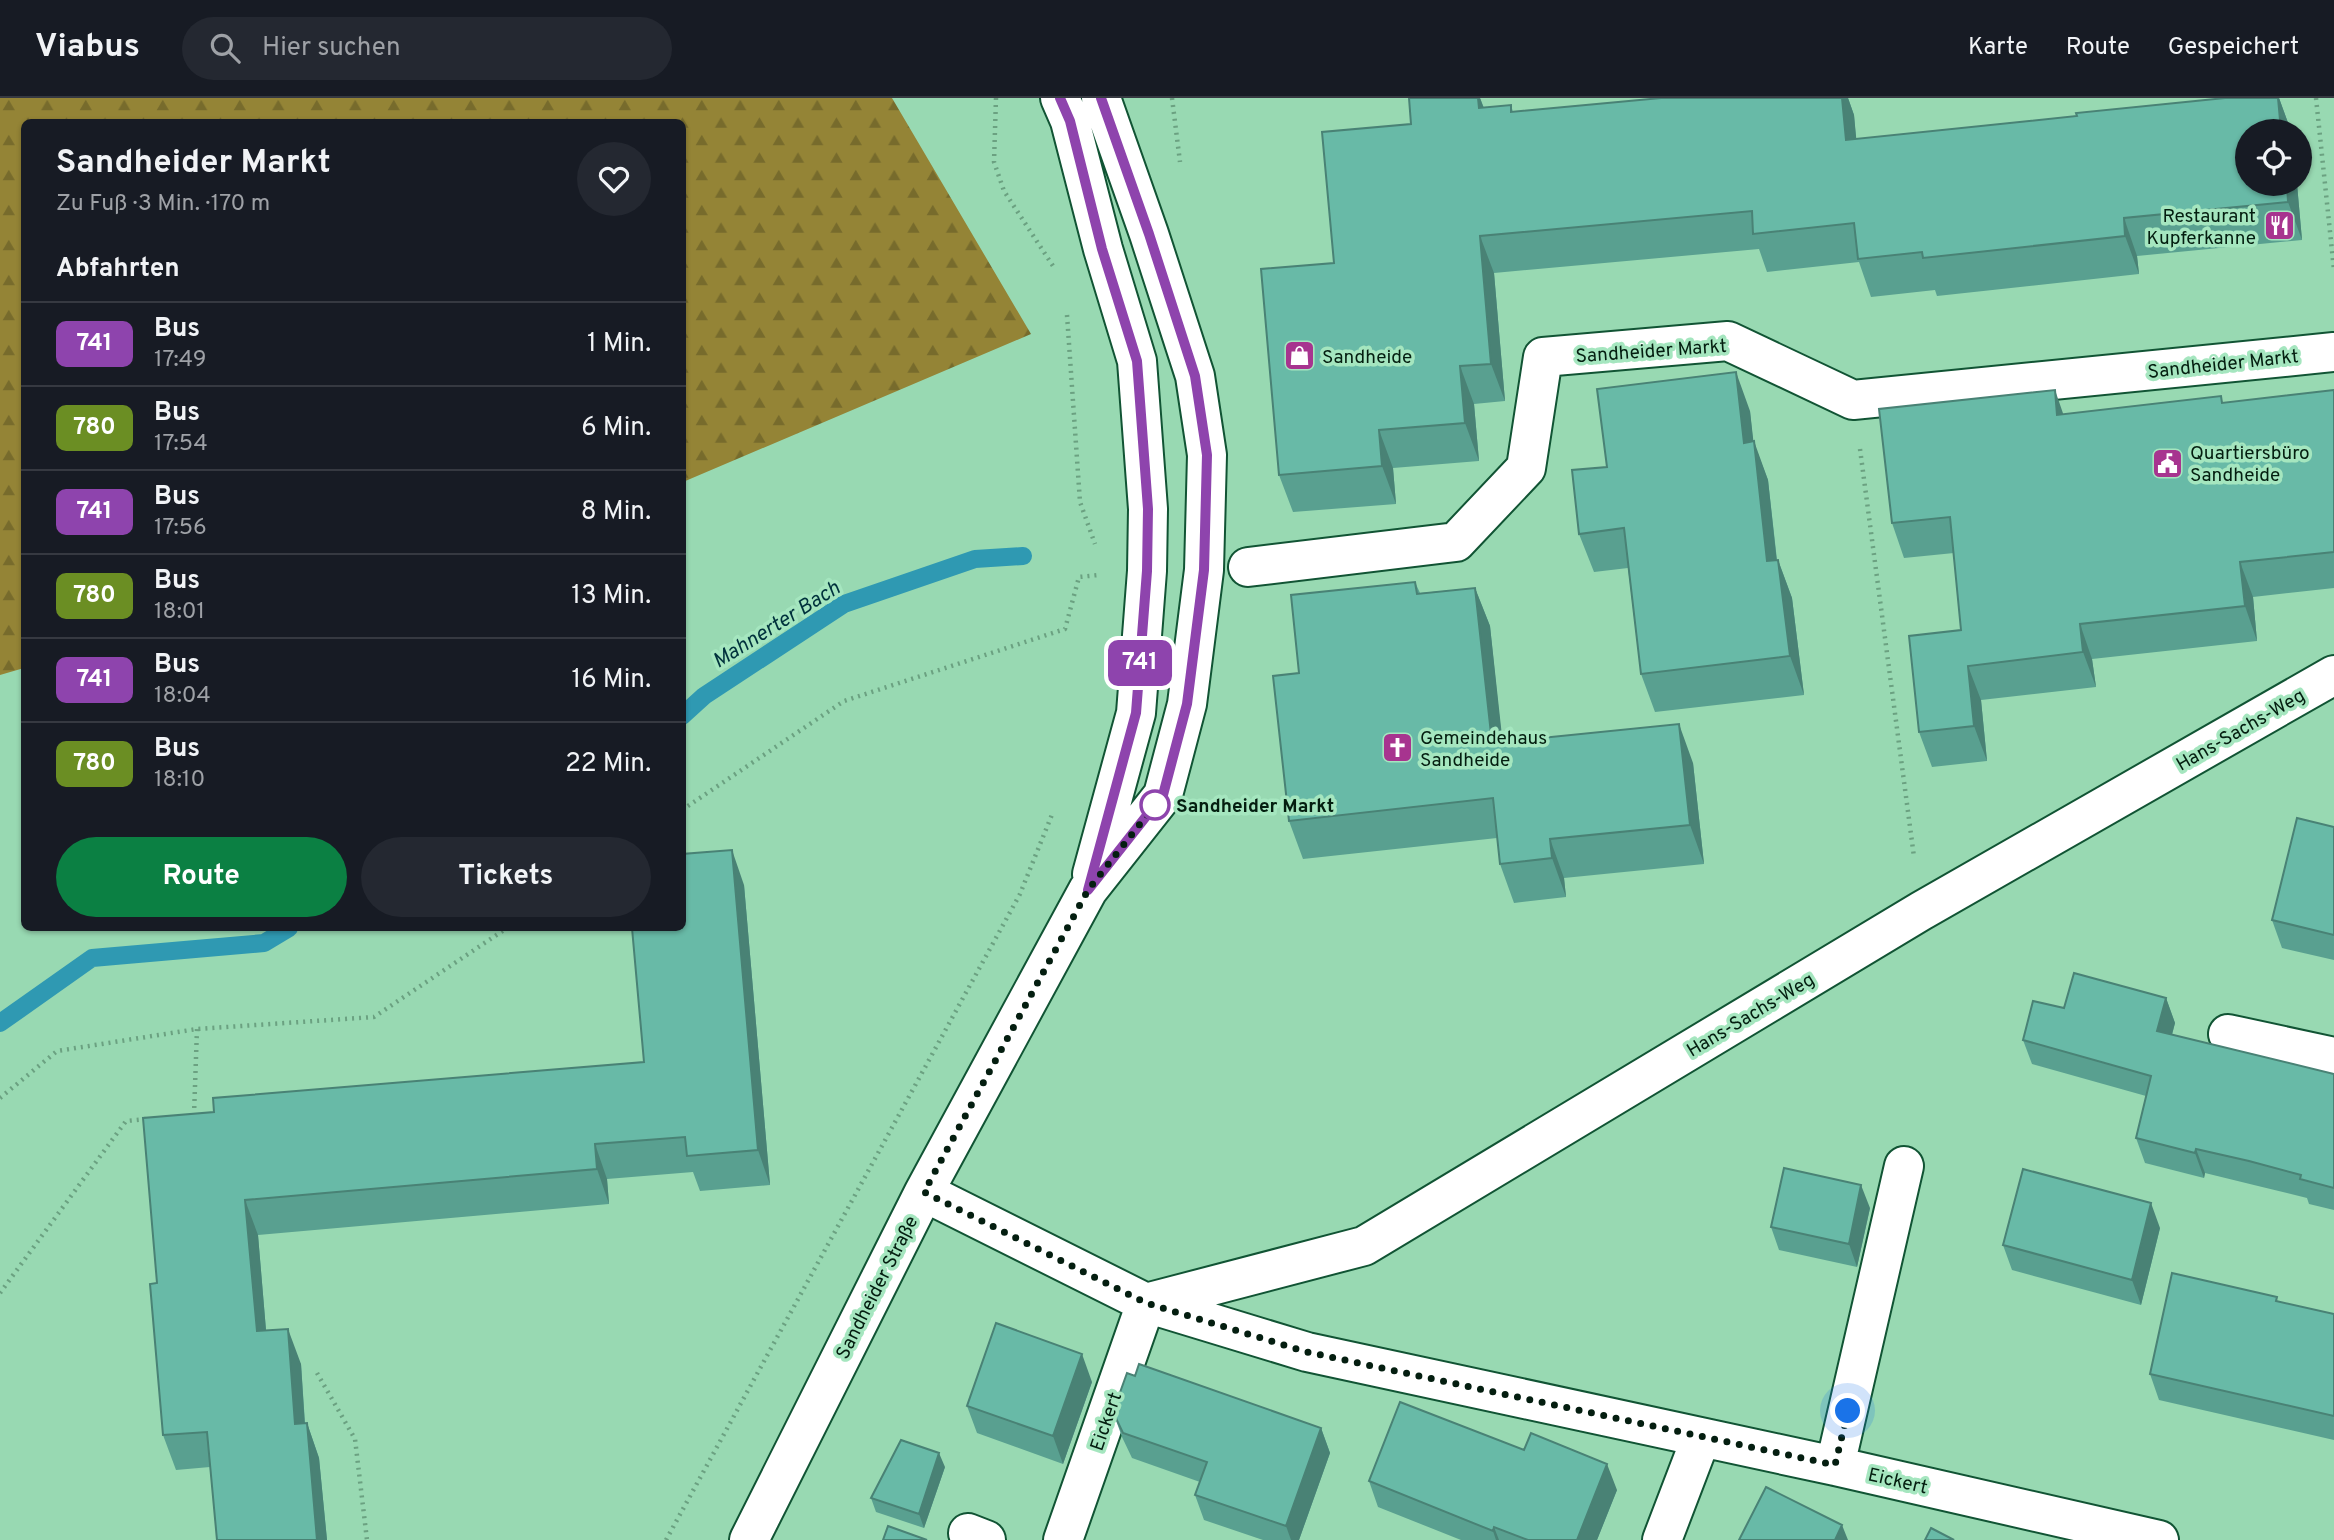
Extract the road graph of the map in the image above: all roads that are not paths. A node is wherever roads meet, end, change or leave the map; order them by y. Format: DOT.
graph roads {
  1 [pos="1101,98"];
  2 [pos="1074,106"];
  3 [pos="2334,352"];
  4 [pos="1248,567"];
  5 [pos="2334,674"];
  6 [pos="1088,890"];
  7 [pos="2228,1034"];
  8 [pos="2334,1058"];
  9 [pos="1904,1166"];
  10 [pos="924,1192"];
  11 [pos="1146,1303"];
  12 [pos="1701,1438"];
  13 [pos="1835,1465"];
  14 [pos="749,1540"];
  15 [pos="1063,1540"];
  16 [pos="1662,1540"];
  17 [pos="2160,1540"];
  1 -- 6 [label="street, Sandheider Straße"];
  2 -- 6 [label="street, Sandheider Straße"];
  3 -- 4 [label="street, Sandheider Markt"];
  5 -- 11 [label="street, Hans-Sachs-Weg"];
  6 -- 10 [label="street, Sandheider Straße"];
  7 -- 8 [label="street"];
  9 -- 13 [label="street"];
  10 -- 11 [label="street, Eickert"];
  10 -- 14 [label="street, Sandheider Straße"];
  11 -- 12 [label="street, Eickert"];
  11 -- 15 [label="street, Eickert"];
  12 -- 13 [label="street, Eickert"];
  12 -- 16 [label="street"];
  13 -- 17 [label="street, Eickert"];
}
